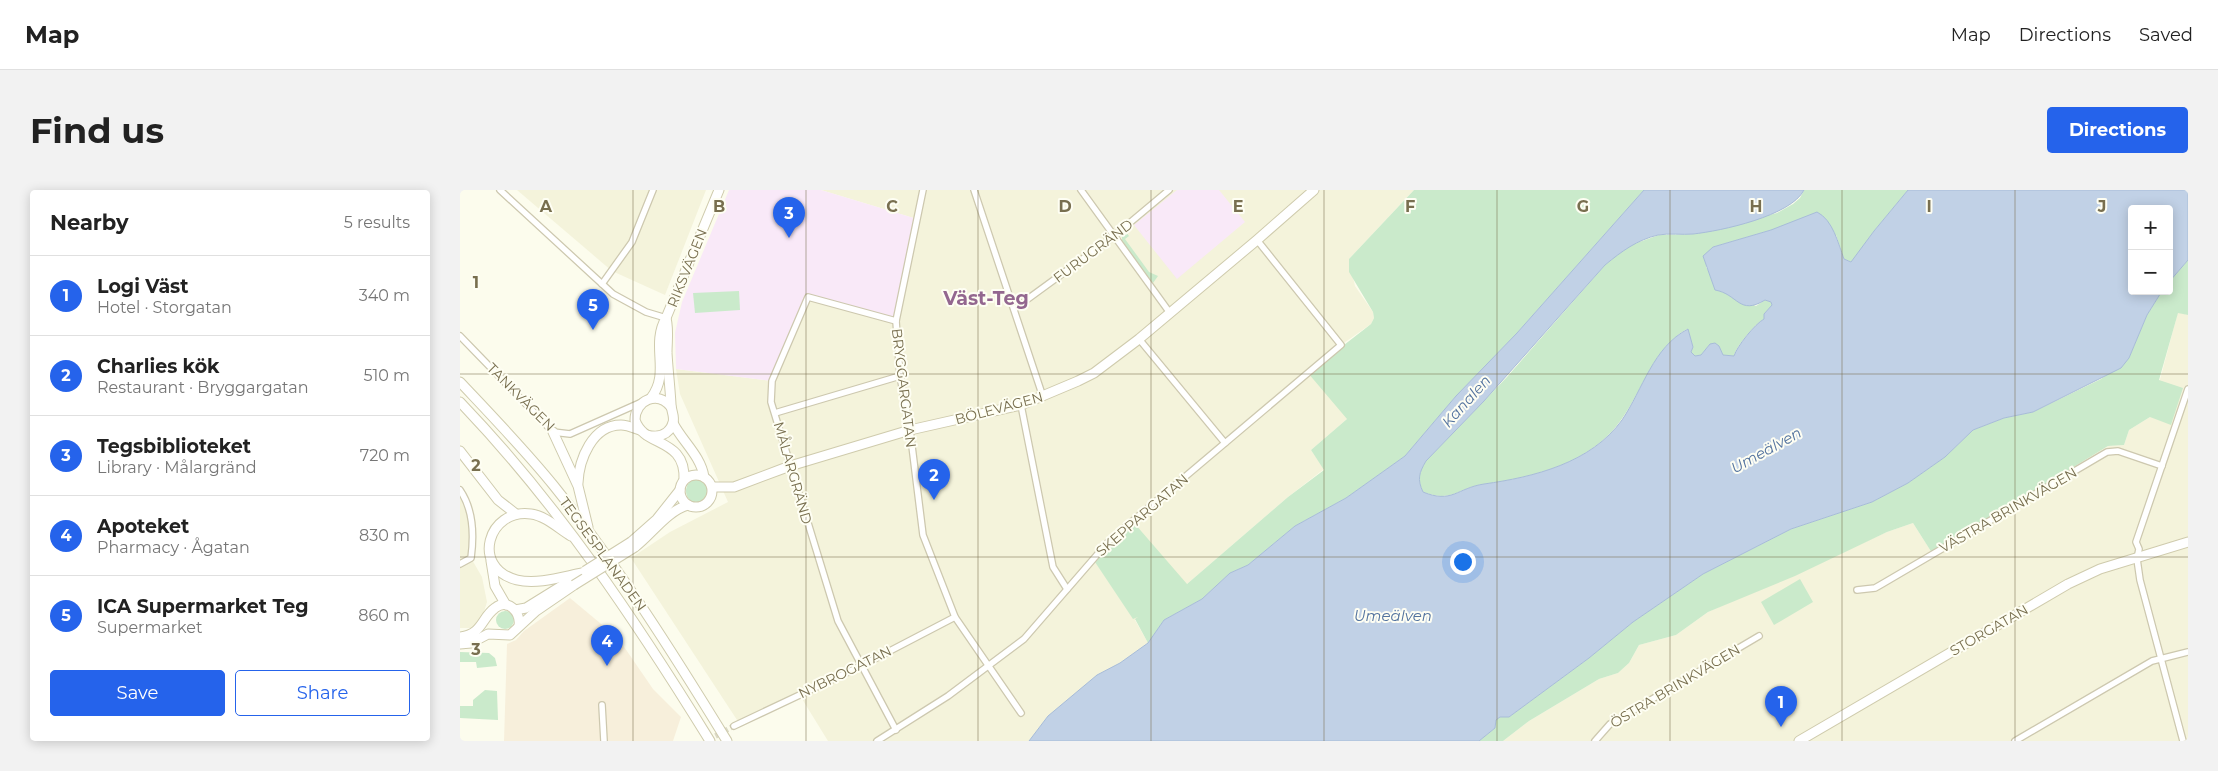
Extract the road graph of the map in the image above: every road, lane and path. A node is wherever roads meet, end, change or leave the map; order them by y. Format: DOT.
graph roads {
  1 [pos="500,190"];
  2 [pos="653,190"];
  3 [pos="719,190"];
  4 [pos="923,190"];
  5 [pos="974,190"];
  6 [pos="1081,190"];
  7 [pos="1170,190"];
  8 [pos="1314,190"];
  9 [pos="1114,236"];
  10 [pos="1257,240"];
  11 [pos="602,284"];
  12 [pos="1014,309"];
  13 [pos="1170,313"];
  14 [pos="666,318"];
  15 [pos="896,321"];
  16 [pos="460,336"];
  17 [pos="1139,339"];
  18 [pos="900,376"];
  19 [pos="460,382"];
  20 [pos="2188,389"];
  21 [pos="1043,397"];
  22 [pos="648,400"];
  23 [pos="460,402"];
  24 [pos="1021,405"];
  25 [pos="671,407"];
  26 [pos="775,413"];
  27 [pos="673,423"];
  28 [pos="910,430"];
  29 [pos="553,432"];
  30 [pos="644,433"];
  31 [pos="1226,443"];
  32 [pos="460,451"];
  33 [pos="790,466"];
  34 [pos="2162,466"];
  35 [pos="704,477"];
  36 [pos="684,480"];
  37 [pos="578,486"];
  38 [pos="713,487"];
  39 [pos="460,490"];
  40 [pos="680,490"];
  41 [pos="688,505"];
  42 [pos="516,514"];
  43 [pos="589,533"];
  44 [pos="578,541"];
  45 [pos="2188,542"];
  46 [pos="633,544"];
  47 [pos="2137,559"];
  48 [pos="490,560"];
  49 [pos="460,564"];
  50 [pos="570,581"];
  51 [pos="1067,589"];
  52 [pos="1856,590"];
  53 [pos="506,605"];
  54 [pos="515,610"];
  55 [pos="489,616"];
  56 [pos="955,617"];
  57 [pos="519,626"];
  58 [pos="495,633"];
  59 [pos="1759,636"];
  60 [pos="460,637"];
  61 [pos="460,644"];
  62 [pos="2188,652"];
  63 [pos="2160,659"];
  64 [pos="988,665"];
  65 [pos="862,666"];
  66 [pos="602,705"];
  67 [pos="1021,713"];
  68 [pos="734,726"];
  69 [pos="896,730"];
  70 [pos="604,741"];
  71 [pos="710,741"];
  72 [pos="726,741"];
  73 [pos="877,741"];
  74 [pos="1595,741"];
  75 [pos="1800,741"];
  76 [pos="2014,741"];
  77 [pos="2183,741"];
  1 -- 11 [label="street"];
  2 -- 11 [label="street"];
  3 -- 14 [label="street, RIKSVÄGEN"];
  4 -- 15 [label="street, BRYGGARGATAN"];
  5 -- 12 [label="street"];
  6 -- 9 [label="street"];
  7 -- 9 [label="street, FURUGRÄND"];
  8 -- 10 [label="street, BÖLEVÄGEN"];
  9 -- 12 [label="street, FURUGRÄND"];
  9 -- 13 [label="street"];
  10 -- 13 [label="street, BÖLEVÄGEN"];
  10 -- 31 [label="street, SKEPPARGATAN"];
  11 -- 14 [label="street"];
  12 -- 21 [label="street"];
  13 -- 17 [label="street, BÖLEVÄGEN"];
  14 -- 22 [label="street, RIKSVÄGEN"];
  14 -- 25 [label="street, RIKSVÄGEN"];
  15 -- 18 [label="street, BRYGGARGATAN"];
  15 -- 26 [label="street, MÅLARGRÄND"];
  16 -- 29 [label="street, TANKVÄGEN"];
  17 -- 21 [label="street, BÖLEVÄGEN"];
  17 -- 31 [label="street"];
  18 -- 26 [label="street"];
  18 -- 28 [label="street, BRYGGARGATAN"];
  19 -- 43 [label="street, TEGSESPLANADEN"];
  20 -- 34 [label="street"];
  21 -- 24 [label="street, BÖLEVÄGEN"];
  22 -- 25 [label="street"];
  22 -- 29 [label="street, TANKVÄGEN"];
  22 -- 30 [label="street, RIKSVÄGEN"];
  23 -- 44 [label="street, TEGSESPLANADEN"];
  24 -- 28 [label="street, BÖLEVÄGEN"];
  24 -- 51 [label="street"];
  25 -- 27 [label="street, RIKSVÄGEN"];
  26 -- 33 [label="street, MÅLARGRÄND"];
  27 -- 30 [label="street"];
  27 -- 35 [label="street, RIKSVÄGEN"];
  28 -- 33 [label="street, BÖLEVÄGEN"];
  28 -- 56 [label="street, BRYGGARGATAN"];
  29 -- 37 [label="street"];
  30 -- 36 [label="street"];
  30 -- 37 [label="street"];
  31 -- 51 [label="street, SKEPPARGATAN"];
  32 -- 42 [label="street"];
  33 -- 38 [label="street, BÖLEVÄGEN"];
  33 -- 65 [label="street, MÅLARGRÄND"];
  34 -- 47 [label="street"];
  34 -- 52 [label="street, VÄSTRA BRINKVÄGEN"];
  35 -- 36 [label="street"];
  35 -- 38 [label="street"];
  36 -- 40 [label="street"];
  37 -- 43 [label="street"];
  38 -- 41 [label="street"];
  39 -- 49 [label="street"];
  40 -- 41 [label="street"];
  40 -- 46 [label="street"];
  41 -- 46 [label="street"];
  42 -- 44 [label="street"];
  42 -- 48 [label="street"];
  43 -- 72 [label="street, TEGSESPLANADEN"];
  44 -- 71 [label="street, TEGSESPLANADEN"];
  45 -- 47 [label="street, STORGATAN"];
  46 -- 50 [label="street, bridge"];
  46 -- 50 [label="street, bridge"];
  47 -- 63 [label="street"];
  47 -- 75 [label="street, STORGATAN"];
  48 -- 50 [label="street"];
  48 -- 53 [label="street"];
  50 -- 54 [label="street"];
  50 -- 57 [label="street"];
  51 -- 64 [label="street, SKEPPARGATAN"];
  53 -- 54 [label="street"];
  53 -- 55 [label="street"];
  54 -- 57 [label="street"];
  55 -- 58 [label="street"];
  55 -- 60 [label="street"];
  56 -- 64 [label="street, BRYGGARGATAN"];
  56 -- 65 [label="street, NYBROGATAN"];
  57 -- 58 [label="street"];
  58 -- 61 [label="street"];
  59 -- 74 [label="street, ÖSTRA BRINKVÄGEN"];
  62 -- 63 [label="street"];
  63 -- 76 [label="street"];
  63 -- 77 [label="street"];
  64 -- 67 [label="street, BRYGGARGATAN"];
  64 -- 69 [label="street, SKEPPARGATAN"];
  65 -- 68 [label="street, NYBROGATAN"];
  65 -- 69 [label="street, MÅLARGRÄND"];
  66 -- 70 [label="street"];
  69 -- 73 [label="street, SKEPPARGATAN"];
}
